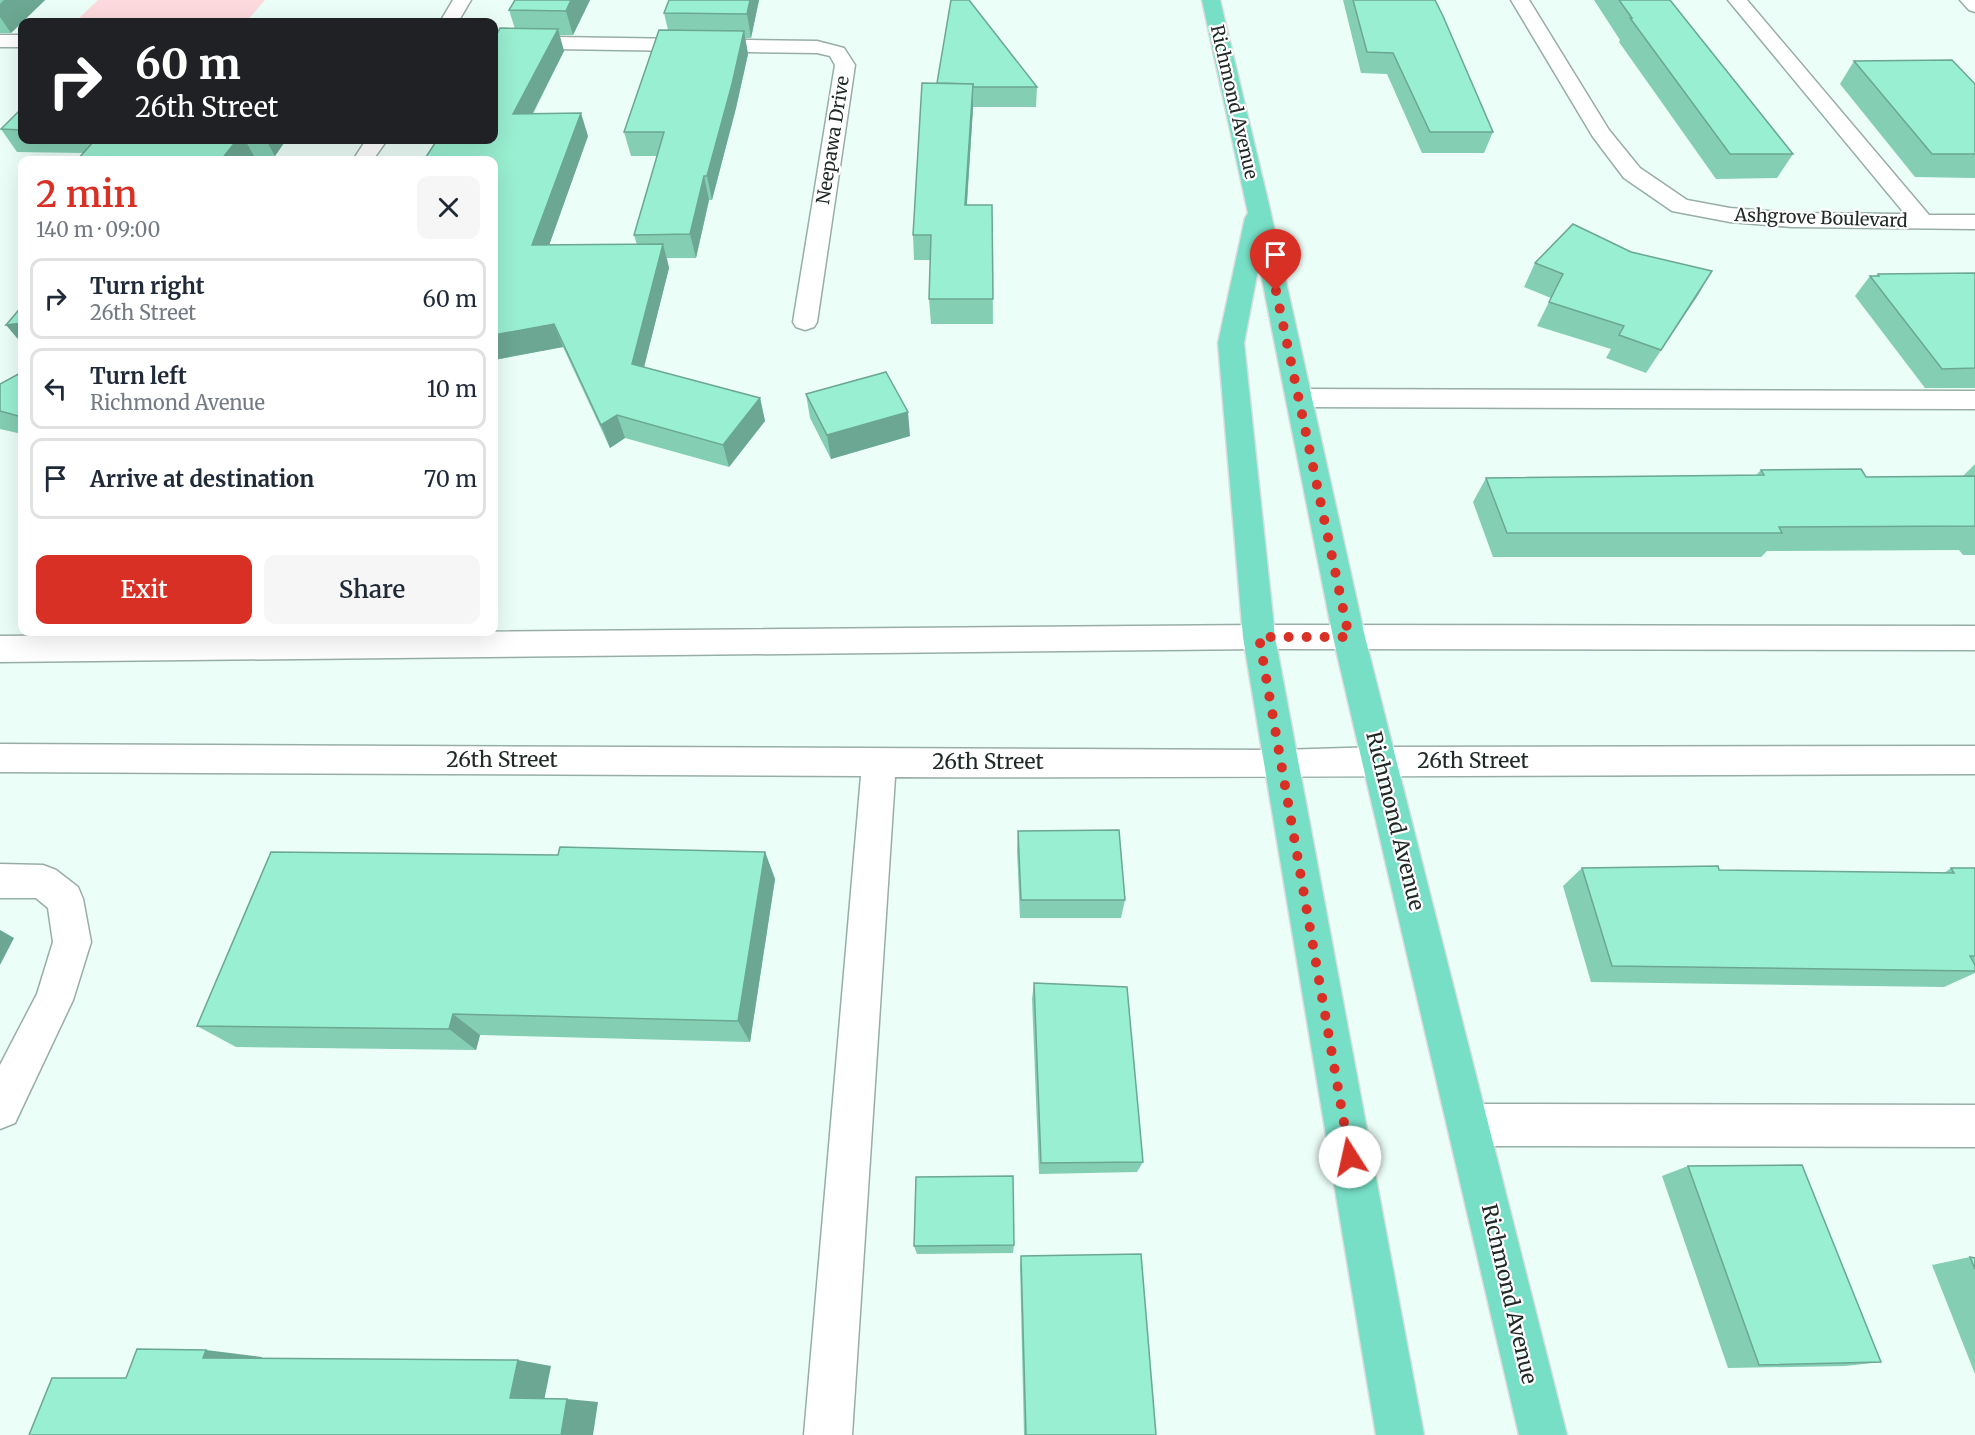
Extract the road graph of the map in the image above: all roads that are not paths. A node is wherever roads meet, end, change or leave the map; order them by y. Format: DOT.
graph roads {
  1 [pos="462,0"];
  2 [pos="1211,0"];
  3 [pos="1520,0"];
  4 [pos="1737,0"];
  5 [pos="1969,0"];
  6 [pos="1975,6"];
  7 [pos="451,18"];
  8 [pos="0,41"];
  9 [pos="18,41"];
  10 [pos="498,42"];
  11 [pos="1258,205"];
  12 [pos="1923,222"];
  13 [pos="1975,222"];
  14 [pos="806,322"];
  15 [pos="1299,398"];
  16 [pos="1975,400"];
  17 [pos="1259,637"];
  18 [pos="1349,637"];
  19 [pos="1975,638"];
  20 [pos="0,649"];
  21 [pos="0,759"];
  22 [pos="1975,760"];
  23 [pos="879,761"];
  24 [pos="1380,761"];
  25 [pos="1279,764"];
  26 [pos="0,881"];
  27 [pos="0,1108"];
  28 [pos="1469,1125"];
  29 [pos="1975,1126"];
  30 [pos="828,1435"];
  31 [pos="1400,1435"];
  32 [pos="1543,1435"];
  1 -- 7 [label="street"];
  2 -- 11 [label="main road, Richmond Avenue"];
  3 -- 12 [label="street, Ashgrove Boulevard"];
  4 -- 12 [label="street"];
  5 -- 6 [label="street"];
  8 -- 9 [label="street"];
  10 -- 14 [label="street, Neepawa Drive"];
  11 -- 15 [label="main road, Richmond Avenue"];
  11 -- 17 [label="main road, Richmond Avenue"];
  12 -- 13 [label="street, Ashgrove Boulevard"];
  15 -- 16 [label="street"];
  15 -- 18 [label="main road, Richmond Avenue"];
  17 -- 18 [label="street"];
  17 -- 20 [label="street"];
  17 -- 25 [label="main road, Richmond Avenue"];
  18 -- 19 [label="street"];
  18 -- 24 [label="main road, Richmond Avenue"];
  21 -- 23 [label="street, 26th Street"];
  22 -- 24 [label="street, 26th Street"];
  23 -- 25 [label="street, 26th Street"];
  23 -- 30 [label="street"];
  24 -- 25 [label="street, 26th Street"];
  24 -- 28 [label="main road, Richmond Avenue"];
  25 -- 31 [label="main road, Richmond Avenue"];
  26 -- 27 [label="street"];
  28 -- 29 [label="street"];
  28 -- 32 [label="main road, Richmond Avenue"];
}
